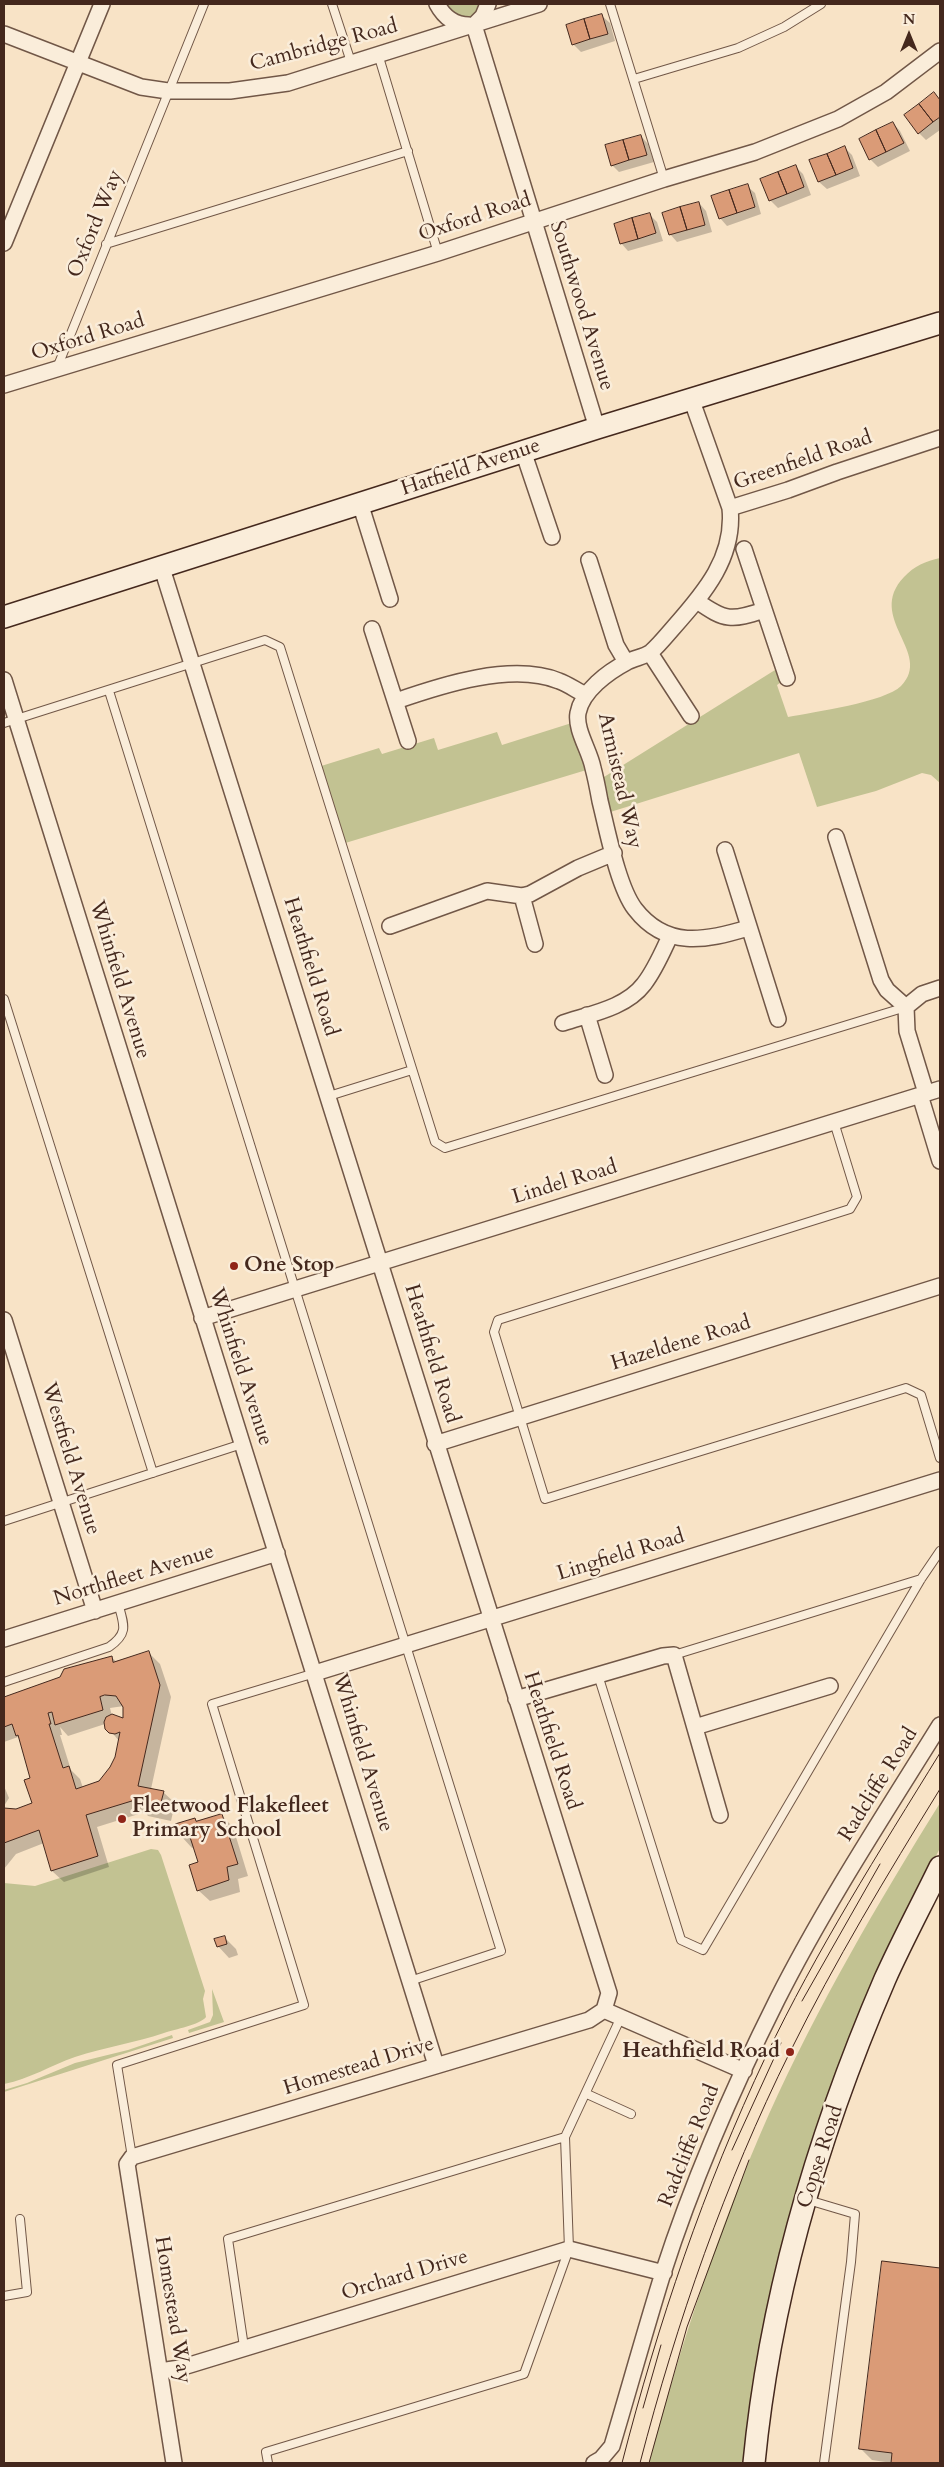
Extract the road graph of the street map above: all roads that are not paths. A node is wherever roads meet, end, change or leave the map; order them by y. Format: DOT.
graph roads {
  1 [pos="102,4"];
  2 [pos="204,4"];
  3 [pos="332,4"];
  4 [pos="437,4"];
  5 [pos="488,4"];
  6 [pos="539,4"];
  7 [pos="610,4"];
  8 [pos="821,4"];
  9 [pos="474,24"];
  10 [pos="4,34"];
  11 [pos="940,51"];
  12 [pos="378,54"];
  13 [pos="78,62"];
  14 [pos="351,62"];
  15 [pos="634,79"];
  16 [pos="168,91"];
  17 [pos="408,151"];
  18 [pos="664,179"];
  19 [pos="533,222"];
  20 [pos="4,243"];
  21 [pos="106,244"];
  22 [pos="438,253"];
  23 [pos="940,323"];
  24 [pos="57,370"];
  25 [pos="4,385"];
  26 [pos="692,400"];
  27 [pos="597,428"];
  28 [pos="940,438"];
  29 [pos="523,451"];
  30 [pos="360,504"];
  31 [pos="730,508"];
  32 [pos="552,537"];
  33 [pos="744,549"];
  34 [pos="589,560"];
  35 [pos="162,565"];
  36 [pos="390,599"];
  37 [pos="697,601"];
  38 [pos="764,610"];
  39 [pos="4,617"];
  40 [pos="372,629"];
  41 [pos="650,653"];
  42 [pos="626,662"];
  43 [pos="193,664"];
  44 [pos="787,678"];
  45 [pos="4,680"];
  46 [pos="109,691"];
  47 [pos="586,695"];
  48 [pos="396,701"];
  49 [pos="691,716"];
  50 [pos="10,721"];
  51 [pos="408,741"];
  52 [pos="836,837"];
  53 [pos="725,850"];
  54 [pos="614,853"];
  55 [pos="522,896"];
  56 [pos="390,926"];
  57 [pos="748,928"];
  58 [pos="670,936"];
  59 [pos="535,944"];
  60 [pos="940,988"];
  61 [pos="4,999"];
  62 [pos="906,1006"];
  63 [pos="587,1015"];
  64 [pos="778,1019"];
  65 [pos="563,1023"];
  66 [pos="412,1070"];
  67 [pos="605,1075"];
  68 [pos="940,1089"];
  69 [pos="922,1094"];
  70 [pos="329,1096"];
  71 [pos="834,1122"];
  72 [pos="940,1161"];
  73 [pos="381,1263"];
  74 [pos="940,1286"];
  75 [pos="297,1290"];
  76 [pos="202,1318"];
  77 [pos="4,1320"];
  78 [pos="520,1416"];
  79 [pos="242,1444"];
  80 [pos="435,1444"];
  81 [pos="940,1458"];
  82 [pos="153,1473"];
  83 [pos="940,1480"];
  84 [pos="61,1503"];
  85 [pos="4,1520"];
  86 [pos="940,1551"];
  87 [pos="277,1553"];
  88 [pos="922,1579"];
  89 [pos="118,1604"];
  90 [pos="95,1611"];
  91 [pos="489,1618"];
  92 [pos="4,1639"];
  93 [pos="408,1645"];
  94 [pos="674,1655"];
  95 [pos="315,1673"];
  96 [pos="598,1675"];
  97 [pos="4,1682"];
  98 [pos="830,1686"];
  99 [pos="516,1699"];
  100 [pos="940,1726"];
  101 [pos="695,1727"];
  102 [pos="720,1815"];
  103 [pos="940,1867"];
  104 [pos="410,1981"];
  105 [pos="604,2010"];
  106 [pos="620,2018"];
  107 [pos="436,2066"];
  108 [pos="744,2071"];
  109 [pos="587,2094"];
  110 [pos="631,2114"];
  111 [pos="565,2136"];
  112 [pos="129,2161"];
  113 [pos="806,2199"];
  114 [pos="20,2219"];
  115 [pos="570,2249"];
  116 [pos="664,2273"];
  117 [pos="4,2296"];
  118 [pos="244,2347"];
  119 [pos="160,2371"];
  120 [pos="174,2463"];
  121 [pos="268,2463"];
  122 [pos="594,2463"];
  123 [pos="754,2463"];
  124 [pos="824,2463"];
  1 -- 13 [label="street"];
  2 -- 16 [label="lane, Oxford Way"];
  3 -- 14 [label="lane"];
  4 -- 9 [label="street"];
  5 -- 9 [label="street"];
  6 -- 9 [label="street, Cambridge Road"];
  7 -- 15 [label="lane"];
  8 -- 15 [label="lane"];
  9 -- 12 [label="street, Cambridge Road"];
  9 -- 19 [label="street, Southwood Avenue"];
  10 -- 13 [label="street, Cambridge Road"];
  11 -- 18 [label="street, Oxford Road"];
  12 -- 14 [label="street, Cambridge Road"];
  12 -- 17 [label="lane"];
  13 -- 16 [label="street, Cambridge Road"];
  13 -- 20 [label="street"];
  14 -- 16 [label="street, Cambridge Road"];
  15 -- 18 [label="lane"];
  16 -- 21 [label="lane, Oxford Way"];
  17 -- 21 [label="lane"];
  17 -- 22 [label="lane"];
  18 -- 19 [label="street, Oxford Road"];
  19 -- 22 [label="street, Oxford Road"];
  19 -- 27 [label="street, Southwood Avenue"];
  21 -- 24 [label="lane, Oxford Way"];
  22 -- 24 [label="street, Oxford Road"];
  23 -- 26 [label="street, Hatfield Avenue"];
  24 -- 25 [label="street, Oxford Road"];
  26 -- 27 [label="street, Hatfield Avenue"];
  26 -- 31 [label="street, Greenfield Road"];
  27 -- 29 [label="street, Hatfield Avenue"];
  28 -- 31 [label="street, Greenfield Road"];
  29 -- 30 [label="street, Hatfield Avenue"];
  29 -- 32 [label="street"];
  30 -- 35 [label="street, Hatfield Avenue"];
  30 -- 36 [label="street"];
  31 -- 37 [label="street, Armistead Way"];
  33 -- 38 [label="street"];
  34 -- 42 [label="street"];
  35 -- 39 [label="street, Hatfield Avenue"];
  35 -- 43 [label="street, Heathfield Road"];
  37 -- 38 [label="street"];
  37 -- 41 [label="street, Armistead Way"];
  38 -- 44 [label="street"];
  40 -- 48 [label="street"];
  41 -- 42 [label="street, Armistead Way"];
  41 -- 49 [label="street"];
  42 -- 47 [label="street, Armistead Way"];
  43 -- 46 [label="lane"];
  43 -- 66 [label="lane"];
  43 -- 70 [label="street, Heathfield Road"];
  45 -- 50 [label="street, Whinfield Avenue"];
  46 -- 50 [label="lane"];
  46 -- 75 [label="lane"];
  47 -- 48 [label="street"];
  47 -- 54 [label="street, Armistead Way"];
  48 -- 51 [label="street"];
  50 -- 76 [label="street, Whinfield Avenue"];
  52 -- 62 [label="street"];
  53 -- 57 [label="street"];
  54 -- 55 [label="street"];
  54 -- 58 [label="street, Armistead Way"];
  55 -- 56 [label="street"];
  55 -- 59 [label="street"];
  57 -- 58 [label="street, Armistead Way"];
  57 -- 64 [label="street"];
  58 -- 63 [label="street"];
  60 -- 62 [label="street"];
  61 -- 82 [label="lane"];
  62 -- 66 [label="lane"];
  62 -- 69 [label="street"];
  63 -- 65 [label="street"];
  63 -- 67 [label="street"];
  66 -- 70 [label="lane"];
  68 -- 69 [label="street, Lindel Road"];
  69 -- 71 [label="street, Lindel Road"];
  69 -- 72 [label="street"];
  70 -- 73 [label="street, Heathfield Road"];
  71 -- 73 [label="street, Lindel Road"];
  71 -- 78 [label="lane"];
  73 -- 75 [label="street, Lindel Road"];
  73 -- 80 [label="street, Heathfield Road"];
  74 -- 78 [label="street, Hazeldene Road"];
  75 -- 76 [label="street, Lindel Road"];
  75 -- 93 [label="lane"];
  76 -- 79 [label="street, Whinfield Avenue"];
  77 -- 84 [label="street, Westfield Avenue"];
  78 -- 80 [label="street, Hazeldene Road"];
  78 -- 81 [label="lane"];
  79 -- 82 [label="lane"];
  79 -- 87 [label="street, Whinfield Avenue"];
  80 -- 91 [label="street, Heathfield Road"];
  82 -- 84 [label="lane"];
  83 -- 91 [label="street, Lingfield Road"];
  84 -- 85 [label="lane"];
  84 -- 90 [label="street, Westfield Avenue"];
  86 -- 88 [label="lane"];
  87 -- 89 [label="street, Northfleet Avenue"];
  87 -- 95 [label="street, Whinfield Avenue"];
  88 -- 94 [label="lane"];
  88 -- 96 [label="lane"];
  89 -- 90 [label="street, Northfleet Avenue"];
  89 -- 97 [label="lane"];
  90 -- 92 [label="street, Northfleet Avenue"];
  91 -- 93 [label="street, Lingfield Road"];
  91 -- 99 [label="street, Heathfield Road"];
  93 -- 95 [label="street, Lingfield Road"];
  93 -- 104 [label="lane"];
  94 -- 96 [label="street"];
  94 -- 101 [label="street"];
  95 -- 104 [label="street, Whinfield Avenue"];
  95 -- 112 [label="lane"];
  96 -- 99 [label="street"];
  98 -- 101 [label="street"];
  99 -- 105 [label="street, Heathfield Road"];
  100 -- 108 [label="street, Radcliffe Road"];
  101 -- 102 [label="street"];
  103 -- 113 [label="street, Copse Road"];
  104 -- 107 [label="street, Whinfield Avenue"];
  105 -- 106 [label="street"];
  105 -- 107 [label="street, Homestead Drive"];
  106 -- 108 [label="street"];
  106 -- 109 [label="lane"];
  107 -- 112 [label="street, Homestead Drive"];
  108 -- 116 [label="street, Radcliffe Road"];
  109 -- 110 [label="lane"];
  109 -- 111 [label="lane"];
  111 -- 115 [label="lane"];
  111 -- 118 [label="lane"];
  112 -- 119 [label="street, Homestead Way"];
  113 -- 123 [label="street, Copse Road"];
  113 -- 124 [label="lane"];
  114 -- 117 [label="lane"];
  115 -- 116 [label="street"];
  115 -- 118 [label="street, Orchard Drive"];
  115 -- 121 [label="lane"];
  116 -- 122 [label="street, Radcliffe Road"];
  118 -- 119 [label="street, Orchard Drive"];
  119 -- 120 [label="street, Homestead Way"];
}
